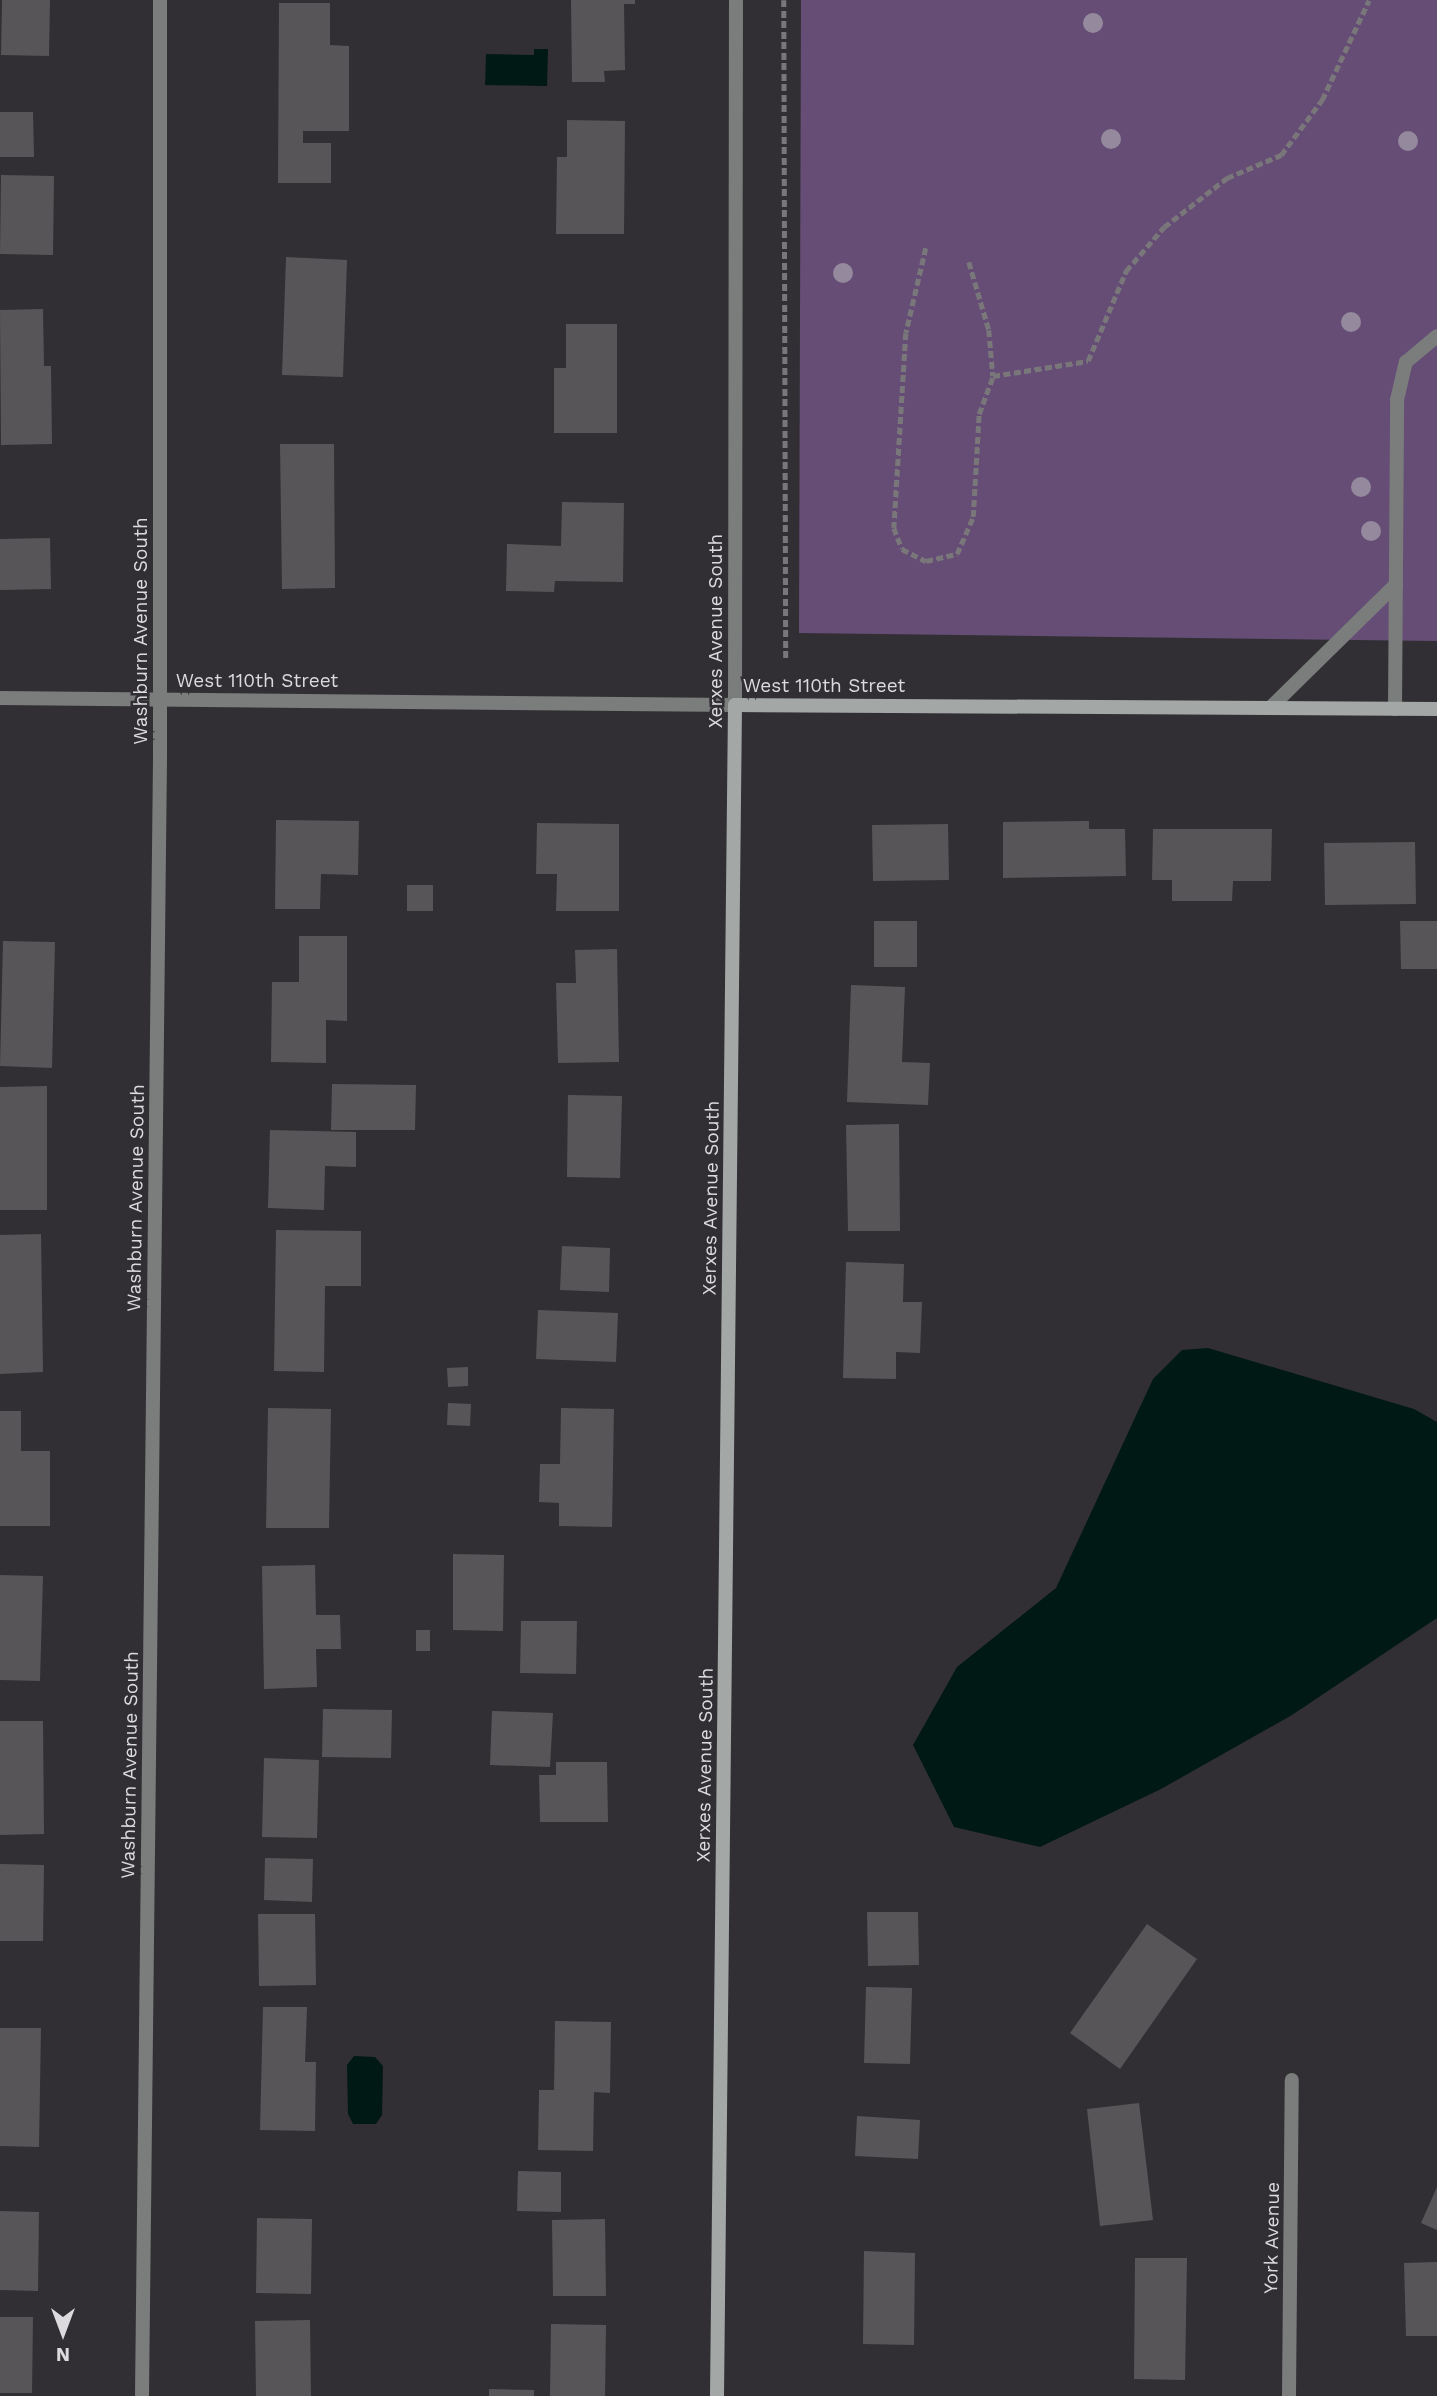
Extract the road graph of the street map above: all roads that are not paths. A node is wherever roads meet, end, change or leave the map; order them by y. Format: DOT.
graph roads {
  1 [pos="160,0"];
  2 [pos="736,0"];
  3 [pos="1437,335"];
  4 [pos="1396,584"];
  5 [pos="0,698"];
  6 [pos="160,700"];
  7 [pos="735,705"];
  8 [pos="1270,708"];
  9 [pos="1395,709"];
  10 [pos="1437,709"];
  11 [pos="1293,2080"];
  12 [pos="142,2396"];
  13 [pos="717,2396"];
  14 [pos="1289,2396"];
  1 -- 6 [label="street, Washburn Avenue South"];
  2 -- 7 [label="street, Xerxes Avenue South"];
  3 -- 4 [label="street"];
  4 -- 8 [label="street"];
  4 -- 9 [label="street"];
  5 -- 6 [label="street, West 110th Street"];
  6 -- 7 [label="street, West 110th Street"];
  6 -- 12 [label="street, Washburn Avenue South"];
  7 -- 8 [label="street, West 110th Street"];
  7 -- 13 [label="street, Xerxes Avenue South"];
  8 -- 9 [label="street, West 110th Street"];
  9 -- 10 [label="street, West 110th Street"];
  11 -- 14 [label="street, York Avenue"];
}
